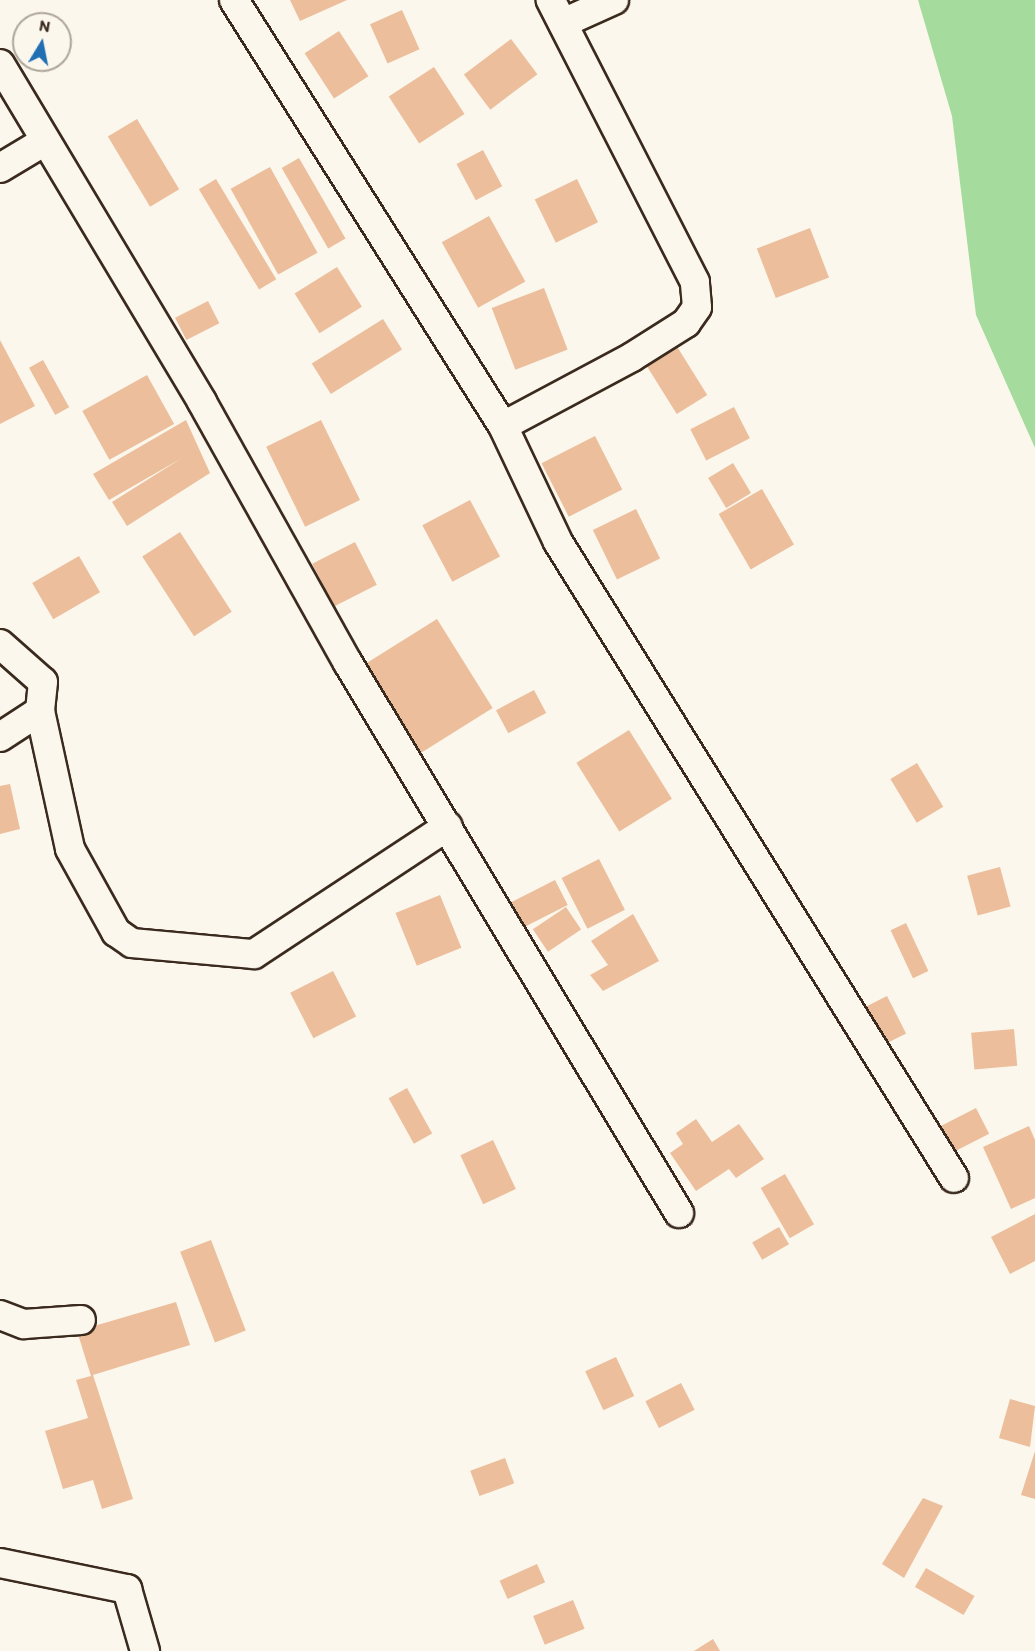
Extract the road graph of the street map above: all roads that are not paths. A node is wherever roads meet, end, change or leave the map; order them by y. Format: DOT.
graph roads {
  1 [pos="234,0"];
  2 [pos="614,0"];
  3 [pos="557,11"];
  4 [pos="0,64"];
  5 [pos="45,141"];
  6 [pos="0,168"];
  7 [pos="503,426"];
  8 [pos="0,644"];
  9 [pos="40,711"];
  10 [pos="0,737"];
  11 [pos="448,826"];
  12 [pos="954,1178"];
  13 [pos="679,1213"];
  14 [pos="0,1315"];
  15 [pos="81,1320"];
  16 [pos="0,1563"];
  17 [pos="145,1651"];
  1 -- 7 [label="street"];
  2 -- 3 [label="street"];
  3 -- 7 [label="street"];
  4 -- 5 [label="street"];
  5 -- 6 [label="street"];
  5 -- 11 [label="street"];
  7 -- 12 [label="street"];
  8 -- 9 [label="street"];
  9 -- 10 [label="street"];
  9 -- 11 [label="street"];
  11 -- 13 [label="street"];
  14 -- 15 [label="street"];
  16 -- 17 [label="street"];
}
